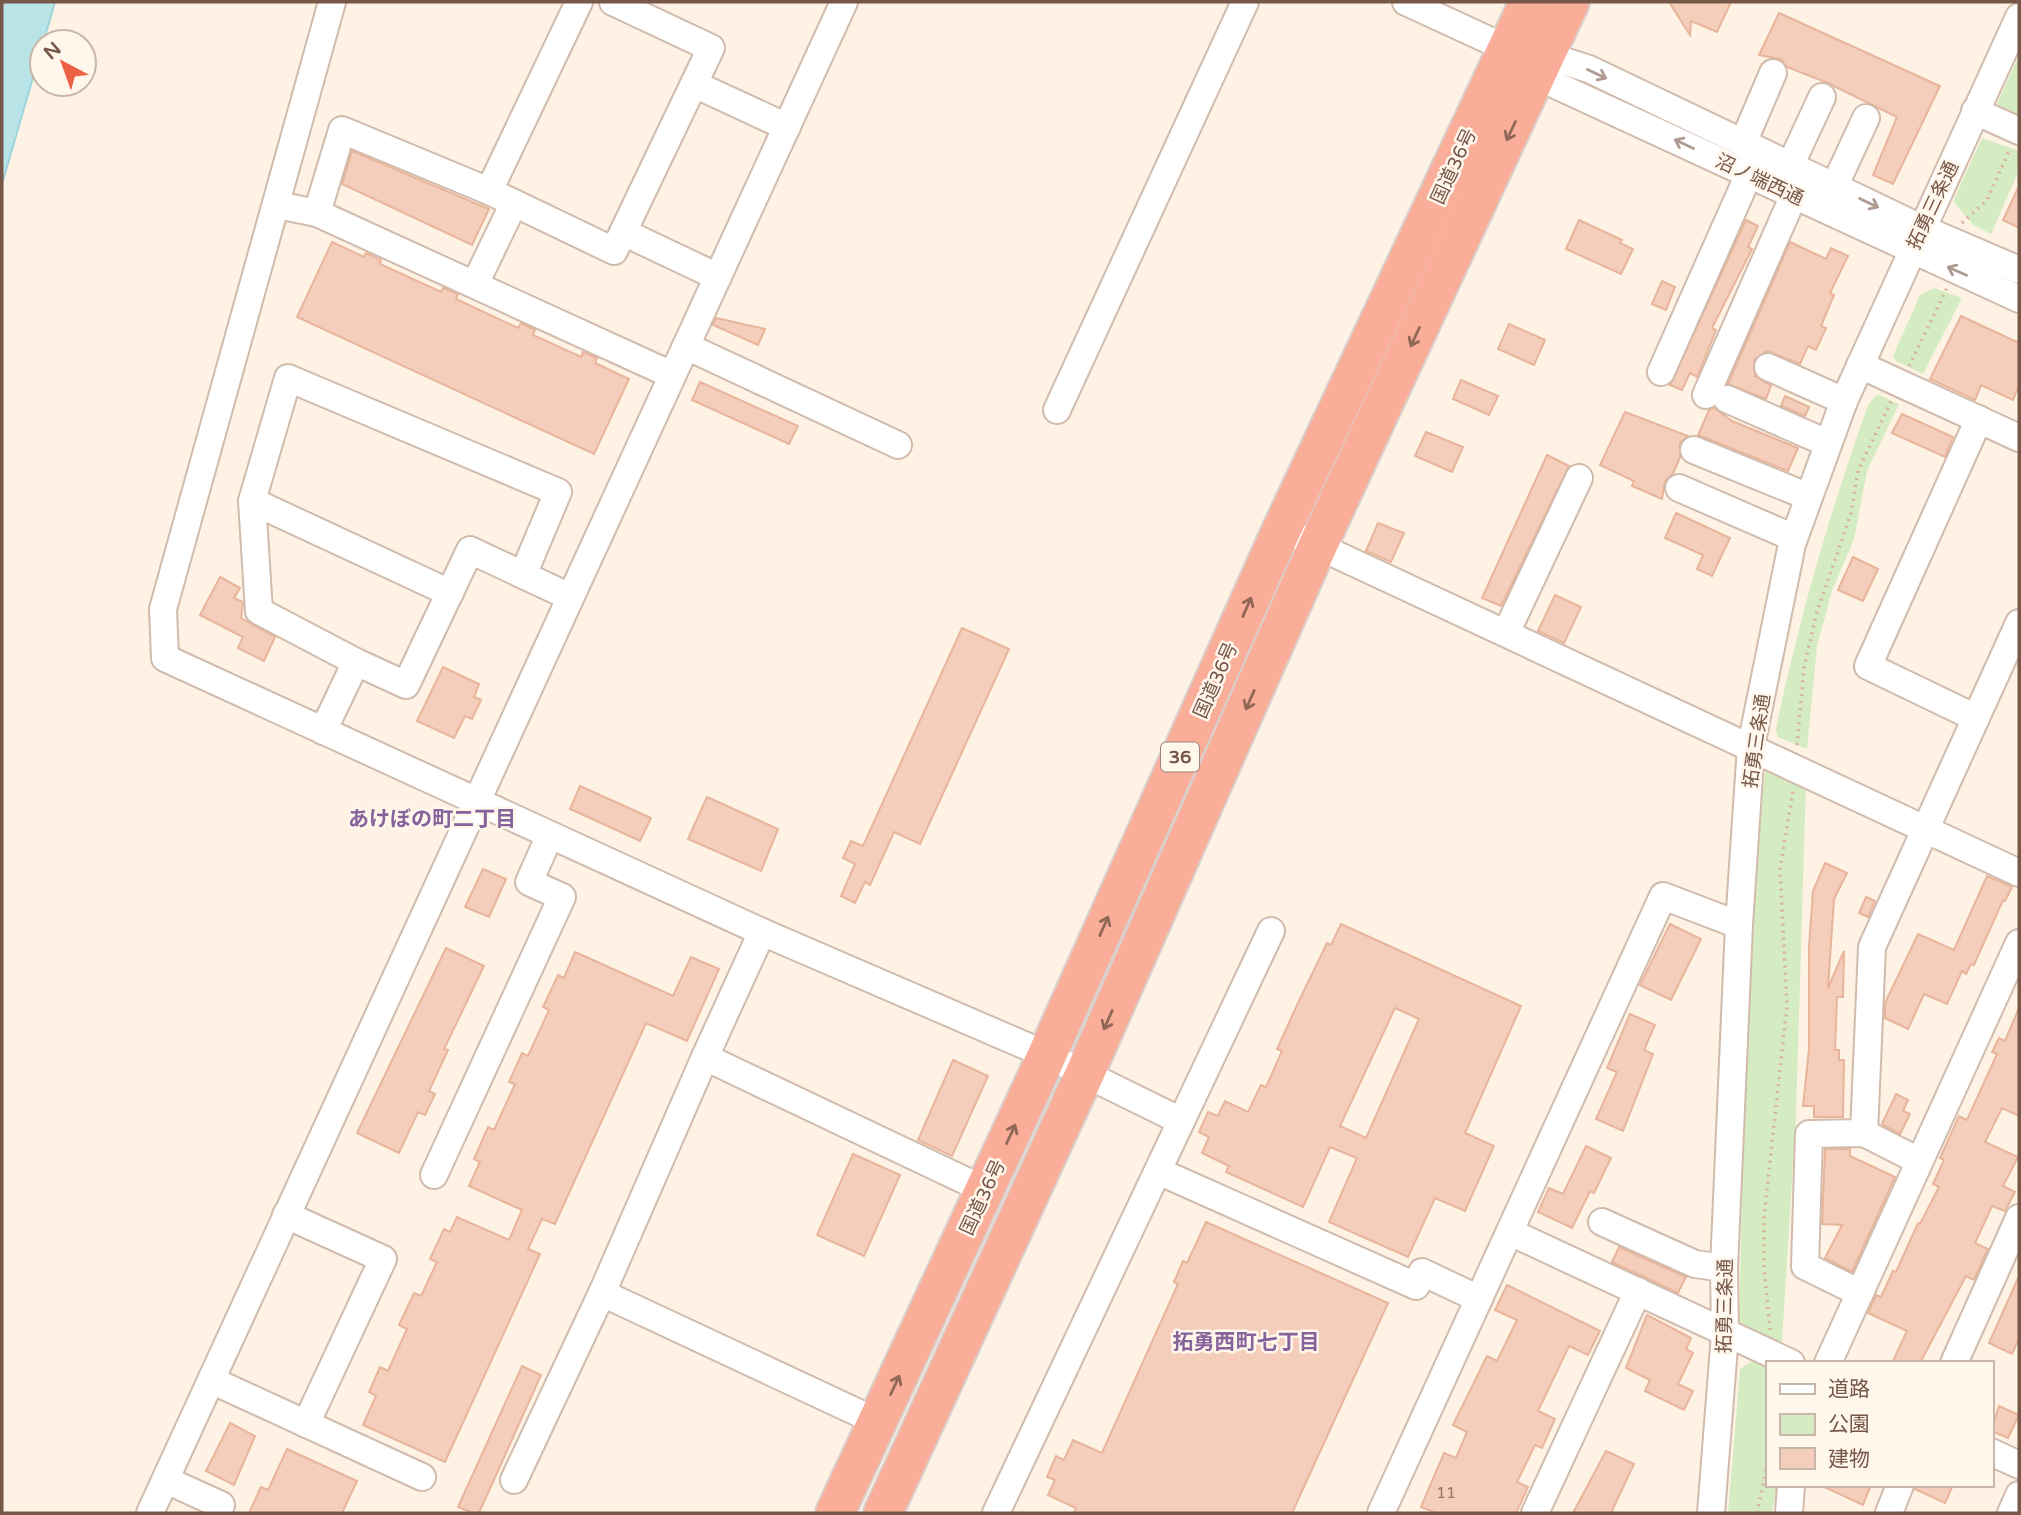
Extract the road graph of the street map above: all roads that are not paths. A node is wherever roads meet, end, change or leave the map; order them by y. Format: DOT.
graph roads {
  1 [pos="332,2"];
  2 [pos="579,2"];
  3 [pos="613,2"];
  4 [pos="844,2"];
  5 [pos="1245,2"];
  6 [pos="1406,2"];
  7 [pos="1529,2"];
  8 [pos="1570,2"];
  9 [pos="2019,17"];
  10 [pos="1508,49"];
  11 [pos="1541,66"];
  12 [pos="1773,73"];
  13 [pos="694,83"];
  14 [pos="1822,97"];
  15 [pos="1975,111"];
  16 [pos="1866,118"];
  17 [pos="787,127"];
  18 [pos="2016,138"];
  19 [pos="1743,143"];
  20 [pos="1790,166"];
  21 [pos="1749,174"];
  22 [pos="1834,187"];
  23 [pos="489,191"];
  24 [pos="1794,195"];
  25 [pos="514,203"];
  26 [pos="277,205"];
  27 [pos="317,213"];
  28 [pos="623,232"];
  29 [pos="1916,239"];
  30 [pos="2019,270"];
  31 [pos="718,277"];
  32 [pos="475,284"];
  33 [pos="2019,299"];
  34 [pos="685,346"];
  35 [pos="1860,365"];
  36 [pos="1768,367"];
  37 [pos="1661,372"];
  38 [pos="672,375"];
  39 [pos="1844,401"];
  40 [pos="1057,410"];
  41 [pos="1979,419"];
  42 [pos="2019,438"];
  43 [pos="1827,443"];
  44 [pos="898,445"];
  45 [pos="1695,450"];
  46 [pos="1579,478"];
  47 [pos="1679,488"];
  48 [pos="1809,497"];
  49 [pos="252,501"];
  50 [pos="1281,531"];
  51 [pos="1794,538"];
  52 [pos="1318,545"];
  53 [pos="523,575"];
  54 [pos="450,593"];
  55 [pos="570,597"];
  56 [pos="2019,623"];
  57 [pos="1506,633"];
  58 [pos="356,662"];
  59 [pos="1976,718"];
  60 [pos="323,731"];
  61 [pos="1751,746"];
  62 [pos="476,801"];
  63 [pos="1927,829"];
  64 [pos="550,835"];
  65 [pos="2019,873"];
  66 [pos="1739,925"];
  67 [pos="1271,931"];
  68 [pos="762,932"];
  69 [pos="2019,943"];
  70 [pos="1047,1055"];
  71 [pos="705,1057"];
  72 [pos="1085,1073"];
  73 [pos="1181,1121"];
  74 [pos="1864,1133"];
  75 [pos="1919,1161"];
  76 [pos="1158,1171"];
  77 [pos="434,1175"];
  78 [pos="985,1190"];
  79 [pos="286,1215"];
  80 [pos="2019,1218"];
  81 [pos="1602,1222"];
  82 [pos="1510,1233"];
  83 [pos="1724,1268"];
  84 [pos="1638,1291"];
  85 [pos="602,1293"];
  86 [pos="1860,1293"];
  87 [pos="1479,1299"];
  88 [pos="1725,1334"];
  89 [pos="1782,1359"];
  90 [pos="1829,1361"];
  91 [pos="1955,1361"];
  92 [pos="211,1380"];
  93 [pos="878,1422"];
  94 [pos="306,1424"];
  95 [pos="1993,1453"];
  96 [pos="2019,1465"];
  97 [pos="422,1477"];
  98 [pos="166,1480"];
  99 [pos="514,1480"];
  100 [pos="1791,1487"];
  101 [pos="1899,1487"];
  102 [pos="2019,1495"];
  103 [pos="1386,1511"];
  104 [pos="150,1513"];
  105 [pos="217,1513"];
  106 [pos="835,1513"];
  107 [pos="883,1513"];
  108 [pos="996,1513"];
  109 [pos="1535,1513"];
  110 [pos="1711,1513"];
  111 [pos="1789,1513"];
  112 [pos="1889,1513"];
  113 [pos="2011,1513"];
  1 -- 26 [label="street"];
  2 -- 23 [label="street"];
  3 -- 13 [label="street"];
  4 -- 17 [label="street"];
  5 -- 40 [label="street"];
  6 -- 10 [label="street, 沼ノ端西通"];
  7 -- 10 [label="highway, 国道36号 / 36"];
  8 -- 11 [label="highway, 国道36号 / 36"];
  9 -- 15 [label="street, 拓勇三条通"];
  10 -- 11 [label="street, 沼ノ端西通"];
  10 -- 50 [label="highway, 国道36号 / 36"];
  11 -- 19 [label="street, 沼ノ端西通, one-way"];
  21 -- 11 [label="street, 沼ノ端西通, one-way"];
  11 -- 52 [label="highway, 国道36号 / 36, one-way"];
  12 -- 19 [label="street"];
  13 -- 17 [label="street"];
  13 -- 28 [label="street"];
  14 -- 20 [label="street"];
  15 -- 18 [label="street"];
  15 -- 29 [label="street, 拓勇三条通"];
  16 -- 22 [label="street"];
  17 -- 31 [label="street"];
  19 -- 20 [label="street, 沼ノ端西通"];
  20 -- 22 [label="street, 沼ノ端西通"];
  21 -- 24 [label="street, 沼ノ端西通"];
  21 -- 37 [label="street"];
  22 -- 29 [label="street, 沼ノ端西通, one-way"];
  23 -- 25 [label="street"];
  23 -- 27 [label="street"];
  24 -- 29 [label="street, 沼ノ端西通"];
  24 -- 43 [label="street"];
  25 -- 28 [label="street"];
  25 -- 32 [label="street"];
  26 -- 27 [label="street"];
  26 -- 60 [label="street"];
  27 -- 32 [label="street"];
  28 -- 31 [label="street"];
  29 -- 30 [label="street, 沼ノ端西通"];
  33 -- 29 [label="street, 沼ノ端西通, one-way"];
  29 -- 35 [label="street, 拓勇三条通"];
  31 -- 34 [label="street"];
  32 -- 38 [label="street"];
  34 -- 38 [label="street"];
  34 -- 44 [label="street"];
  35 -- 39 [label="street, 拓勇三条通"];
  35 -- 41 [label="street"];
  36 -- 39 [label="street"];
  38 -- 55 [label="street"];
  39 -- 43 [label="street, 拓勇三条通"];
  41 -- 42 [label="street"];
  41 -- 59 [label="street"];
  43 -- 48 [label="street, 拓勇三条通"];
  45 -- 48 [label="street"];
  46 -- 57 [label="street"];
  47 -- 51 [label="street"];
  48 -- 51 [label="street, 拓勇三条通"];
  49 -- 53 [label="street"];
  49 -- 54 [label="street"];
  49 -- 58 [label="street"];
  50 -- 52 [label="street"];
  70 -- 50 [label="highway, 国道36号 / 36, one-way"];
  51 -- 61 [label="street, 拓勇三条通"];
  52 -- 57 [label="street"];
  52 -- 72 [label="highway, 国道36号 / 36, one-way"];
  53 -- 54 [label="street"];
  53 -- 55 [label="street"];
  54 -- 58 [label="street"];
  55 -- 62 [label="street"];
  56 -- 59 [label="street"];
  57 -- 61 [label="street"];
  58 -- 60 [label="street"];
  59 -- 63 [label="street"];
  60 -- 62 [label="street"];
  61 -- 63 [label="street"];
  61 -- 66 [label="street, 拓勇三条通"];
  62 -- 64 [label="street"];
  62 -- 79 [label="street"];
  63 -- 65 [label="street"];
  63 -- 74 [label="street"];
  64 -- 68 [label="street"];
  64 -- 77 [label="street"];
  66 -- 82 [label="street"];
  66 -- 83 [label="street, 拓勇三条通"];
  67 -- 73 [label="street"];
  68 -- 70 [label="street"];
  68 -- 71 [label="street"];
  69 -- 75 [label="street"];
  70 -- 72 [label="street"];
  78 -- 70 [label="highway, 国道36号 / 36, one-way"];
  71 -- 78 [label="street"];
  71 -- 85 [label="street"];
  72 -- 73 [label="street"];
  72 -- 107 [label="highway, 国道36号 / 36"];
  73 -- 76 [label="street"];
  74 -- 75 [label="street"];
  74 -- 86 [label="street"];
  75 -- 86 [label="street"];
  76 -- 87 [label="street"];
  76 -- 108 [label="street"];
  93 -- 78 [label="highway, 国道36号 / 36, one-way"];
  79 -- 92 [label="street"];
  79 -- 94 [label="street"];
  80 -- 91 [label="street"];
  81 -- 83 [label="street"];
  82 -- 84 [label="street"];
  82 -- 87 [label="street"];
  83 -- 88 [label="street, 拓勇三条通"];
  84 -- 88 [label="street"];
  84 -- 109 [label="street"];
  85 -- 93 [label="street"];
  85 -- 99 [label="street"];
  86 -- 90 [label="street"];
  87 -- 103 [label="street"];
  88 -- 89 [label="street"];
  88 -- 110 [label="street, 拓勇三条通"];
  92 -- 94 [label="street"];
  92 -- 98 [label="street"];
  93 -- 106 [label="highway, 国道36号 / 36"];
  94 -- 97 [label="street"];
  95 -- 96 [label="street"];
  98 -- 104 [label="street"];
  98 -- 105 [label="street"];
  100 -- 111 [label="street"];
  101 -- 112 [label="street"];
  102 -- 113 [label="street"];
}
